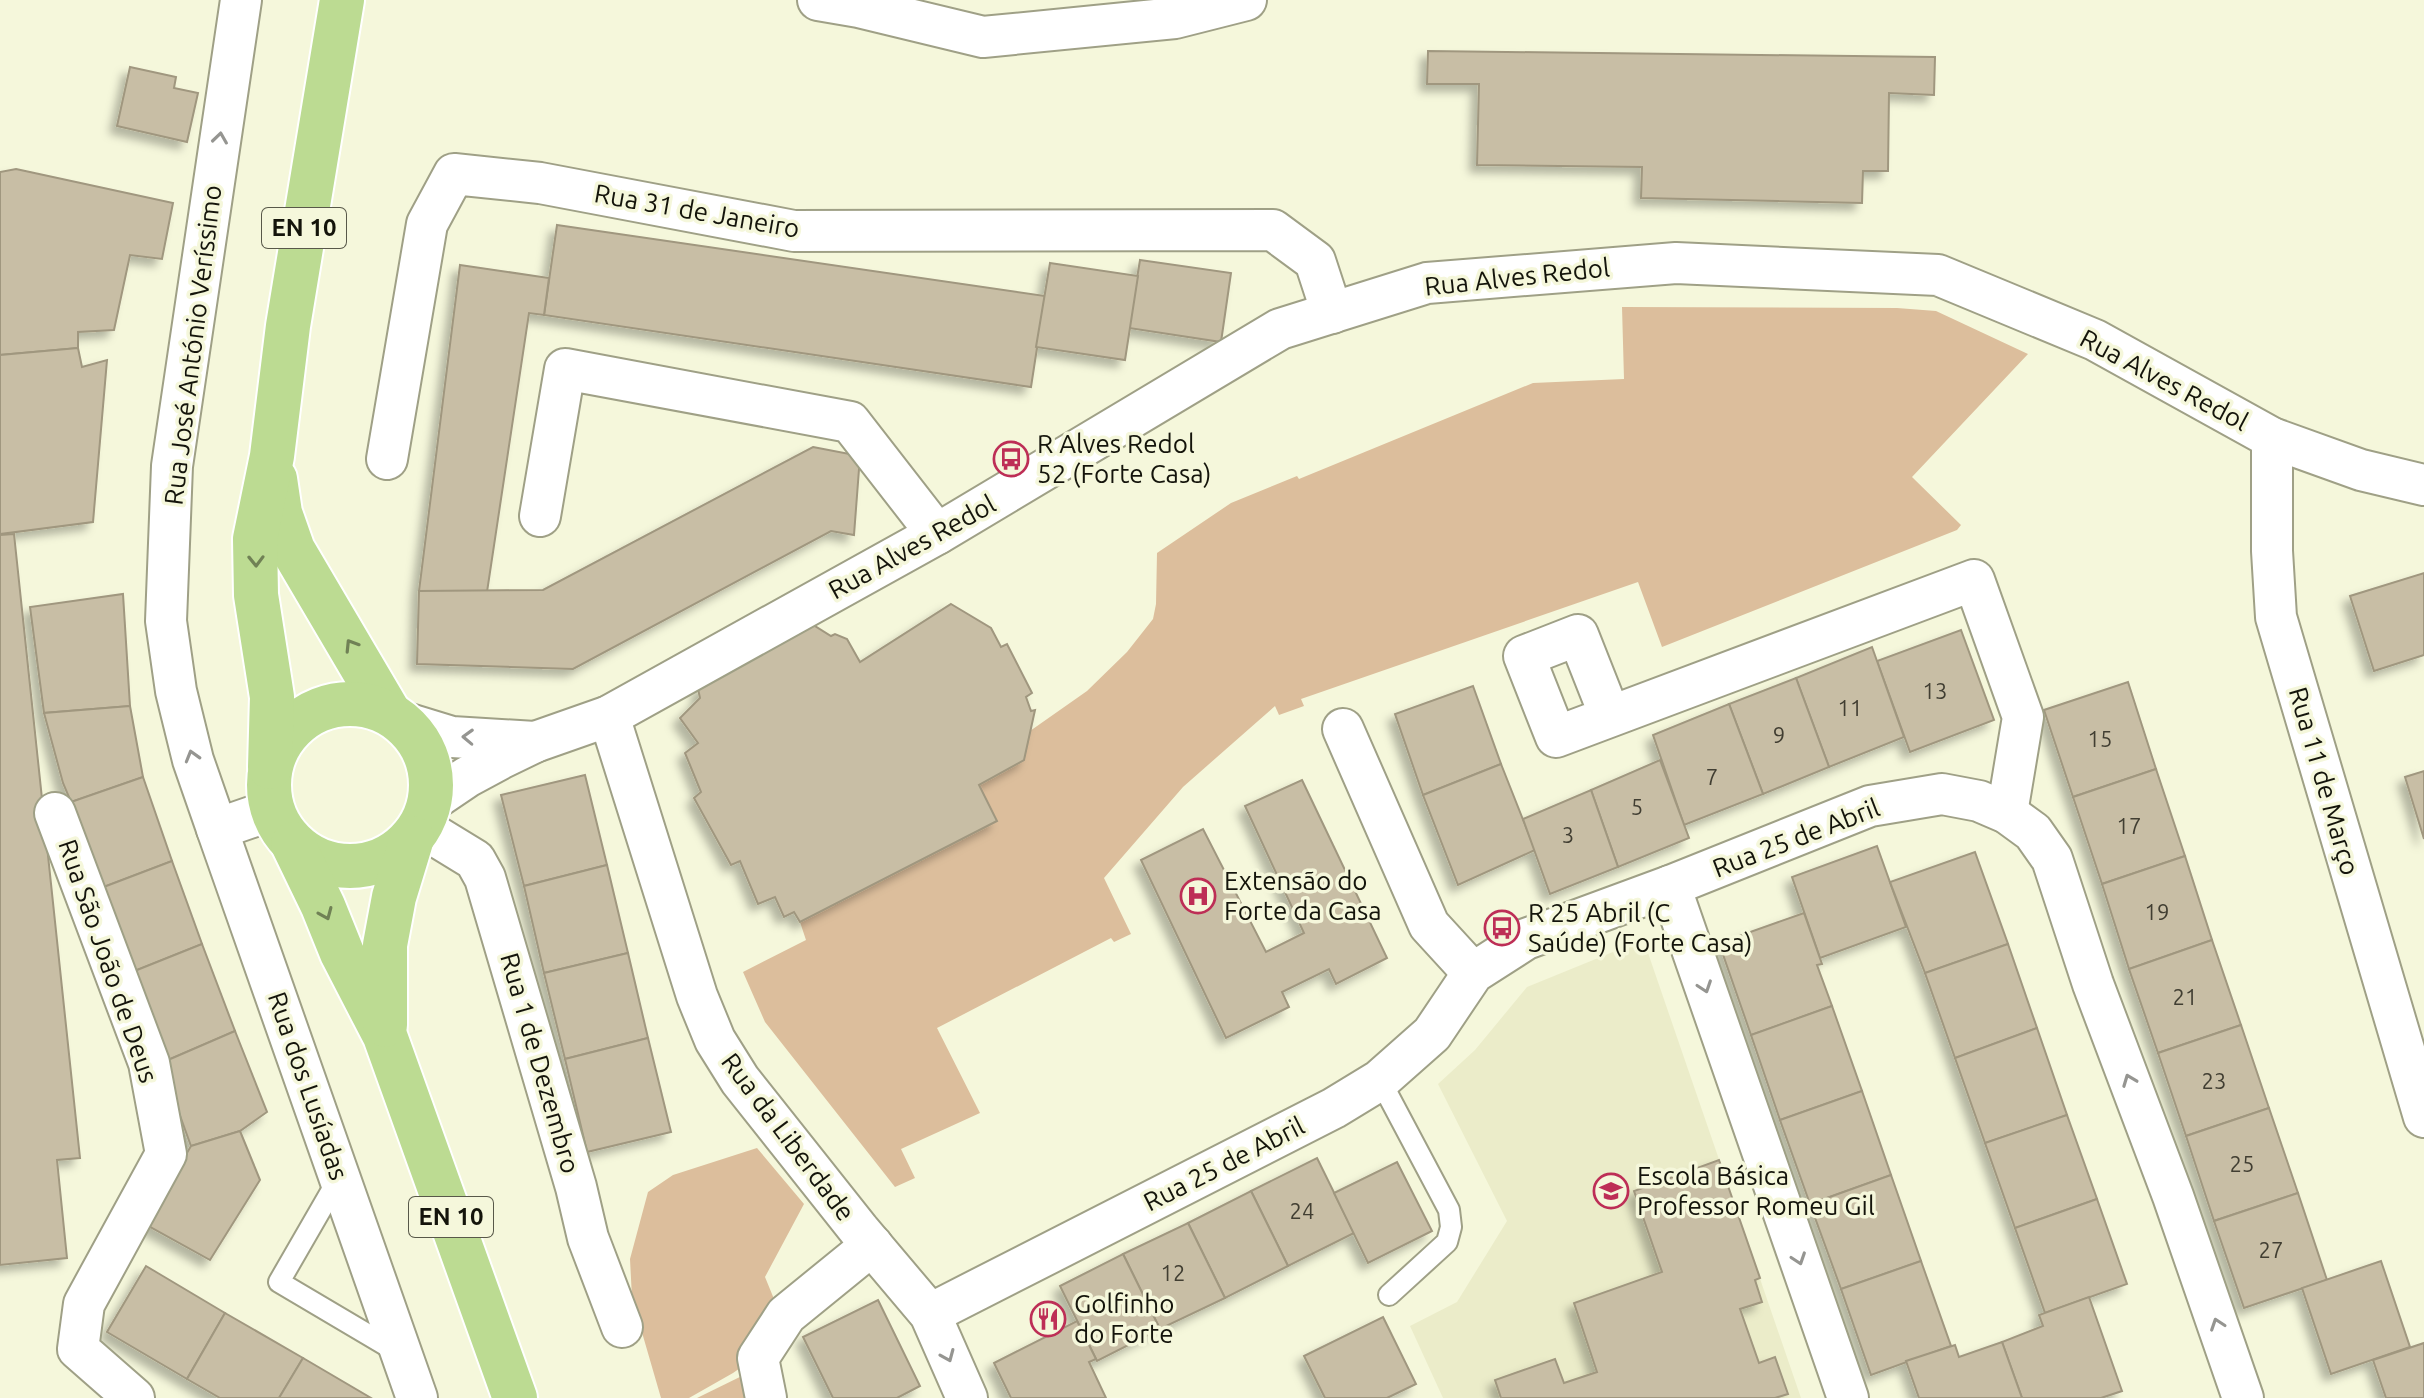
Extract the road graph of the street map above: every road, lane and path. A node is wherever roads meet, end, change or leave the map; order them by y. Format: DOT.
graph roads {
  1 [pos="241,0"];
  2 [pos="342,0"];
  3 [pos="818,0"];
  4 [pos="1246,0"];
  5 [pos="1332,313"];
  6 [pos="2272,438"];
  7 [pos="272,456"];
  8 [pos="387,459"];
  9 [pos="2424,485"];
  10 [pos="540,516"];
  11 [pos="937,534"];
  12 [pos="609,716"];
  13 [pos="1610,716"];
  14 [pos="396,718"];
  15 [pos="1343,729"];
  16 [pos="535,742"];
  17 [pos="270,767"];
  18 [pos="55,813"];
  19 [pos="2007,813"];
  20 [pos="421,822"];
  21 [pos="282,827"];
  22 [pos="217,829"];
  23 [pos="1670,886"];
  24 [pos="1473,973"];
  25 [pos="385,1036"];
  26 [pos="1380,1080"];
  27 [pos="2424,1117"];
  28 [pos="339,1178"];
  29 [pos="872,1245"];
  30 [pos="1389,1295"];
  31 [pos="930,1314"];
  32 [pos="622,1327"];
  33 [pos="402,1355"];
  34 [pos="134,1398"];
  35 [pos="417,1398"];
  36 [pos="515,1398"];
  37 [pos="766,1398"];
  38 [pos="967,1398"];
  39 [pos="1848,1398"];
  40 [pos="2243,1398"];
  22 -- 1 [label="street, Rua José António Veríssimo, one-way"];
  2 -- 7 [label="main road, EN 10"];
  3 -- 4 [label="street"];
  5 -- 6 [label="street, Rua Alves Redol"];
  5 -- 8 [label="street, Rua 31 de Janeiro"];
  5 -- 11 [label="street, Rua Alves Redol"];
  6 -- 9 [label="street, Rua Alves Redol"];
  6 -- 27 [label="street, Rua 11 de Março"];
  14 -- 7 [label="main road, EN 10, one-way"];
  7 -- 17 [label="main road, EN 10, one-way"];
  10 -- 11 [label="street"];
  11 -- 12 [label="street, Rua Alves Redol"];
  12 -- 16 [label="street, Rua Alves Redol"];
  12 -- 29 [label="street, Rua da Liberdade"];
  13 -- 19 [label="street"];
  16 -- 14 [label="street, Rua Alves Redol, one-way"];
  14 -- 17 [label="main road"];
  14 -- 20 [label="main road, EN 10"];
  15 -- 24 [label="street"];
  16 -- 20 [label="street, Rua Alves Redol"];
  17 -- 21 [label="main road, EN 10"];
  18 -- 34 [label="street, Rua São João de Deus"];
  19 -- 23 [label="street, Rua 25 de Abril"];
  40 -- 19 [label="street, Rua 25 de Abril, one-way"];
  20 -- 21 [label="main road"];
  20 -- 25 [label="main road, EN 10"];
  20 -- 32 [label="street, Rua 1 de Dezembro"];
  21 -- 22 [label="street"];
  21 -- 25 [label="main road, EN 10, one-way"];
  22 -- 28 [label="street, Rua dos Lusíadas"];
  23 -- 24 [label="street, Rua 25 de Abril"];
  23 -- 39 [label="street, one-way"];
  24 -- 26 [label="street, Rua 25 de Abril"];
  25 -- 36 [label="main road, EN 10"];
  26 -- 30 [label="lane"];
  26 -- 31 [label="street, Rua 25 de Abril"];
  28 -- 33 [label="street, Rua dos Lusíadas"];
  28 -- 33 [label="lane"];
  29 -- 31 [label="street, Rua da Liberdade"];
  29 -- 37 [label="street"];
  31 -- 38 [label="street, Rua da Liberdade, one-way"];
  33 -- 35 [label="street, Rua dos Lusíadas"];
}
